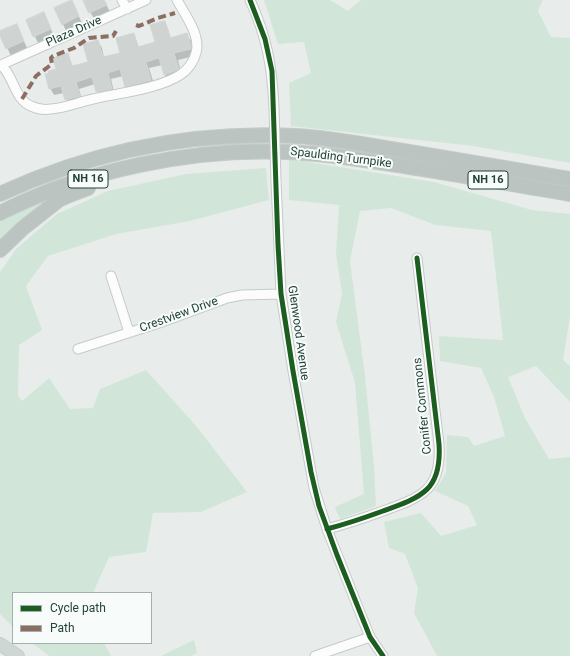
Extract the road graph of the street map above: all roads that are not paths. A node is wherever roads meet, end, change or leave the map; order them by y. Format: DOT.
graph roads {
  1 [pos="122,0"];
  2 [pos="146,0"];
  3 [pos="177,0"];
  4 [pos="250,0"];
  5 [pos="127,9"];
  6 [pos="179,158"];
  7 [pos="570,179"];
  8 [pos="0,194"];
  9 [pos="570,194"];
  10 [pos="0,213"];
  11 [pos="0,250"];
  12 [pos="417,258"];
  13 [pos="111,276"];
  14 [pos="281,294"];
  15 [pos="129,332"];
  16 [pos="78,348"];
  17 [pos="327,530"];
  18 [pos="370,637"];
  19 [pos="0,644"];
  20 [pos="18,656"];
  21 [pos="315,656"];
  22 [pos="383,656"];
  1 -- 5 [label="street"];
  2 -- 5 [label="street, Plaza Drive"];
  3 -- 5 [label="street, Plaza Drive"];
  4 -- 14 [label="street, Glenwood Avenue, bridge"];
  6 -- 9 [label="highway, Spaulding Turnpike / NH 16"];
  6 -- 10 [label="highway, Spaulding Turnpike / NH 16"];
  6 -- 11 [label="highway"];
  7 -- 8 [label="highway, Spaulding Turnpike / NH 16"];
  12 -- 17 [label="street, Conifer Commons"];
  13 -- 15 [label="street"];
  14 -- 15 [label="street, Crestview Drive"];
  14 -- 17 [label="street, Glenwood Avenue"];
  15 -- 16 [label="street, Crestview Drive"];
  17 -- 18 [label="street, Glenwood Avenue"];
  18 -- 21 [label="street"];
  18 -- 22 [label="street, Glenwood Avenue"];
  19 -- 20 [label="main road"];
}
